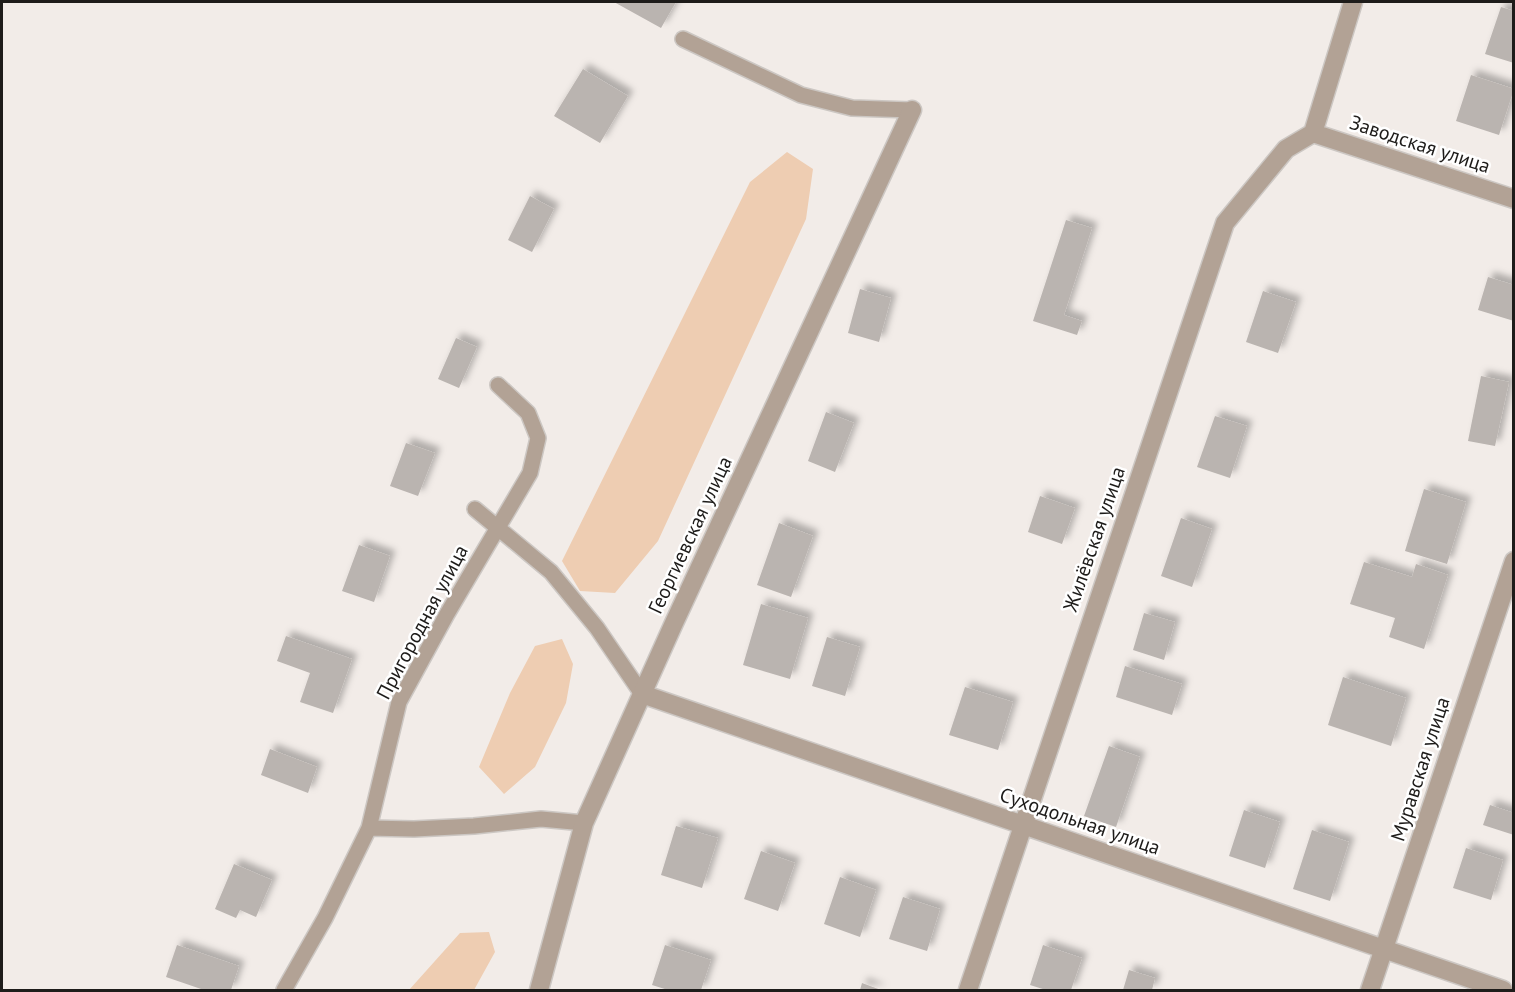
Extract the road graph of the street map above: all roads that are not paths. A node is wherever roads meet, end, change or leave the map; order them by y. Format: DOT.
graph roads {
  1 [pos="1353,2"];
  2 [pos="683,39"];
  3 [pos="912,110"];
  4 [pos="1313,133"];
  5 [pos="1514,199"];
  6 [pos="498,385"];
  7 [pos="475,509"];
  8 [pos="498,528"];
  9 [pos="1514,561"];
  10 [pos="642,694"];
  11 [pos="584,823"];
  12 [pos="1022,825"];
  13 [pos="369,828"];
  14 [pos="1384,949"];
  15 [pos="284,990"];
  16 [pos="539,990"];
  17 [pos="968,990"];
  18 [pos="1370,990"];
  19 [pos="1503,990"];
  1 -- 4 [label="street"];
  2 -- 3 [label="lane"];
  3 -- 10 [label="street, Георгиевская улица"];
  4 -- 5 [label="street, Заводская улица"];
  4 -- 12 [label="street, Жилёвская улица"];
  6 -- 8 [label="lane, Пригородная улица"];
  7 -- 8 [label="lane"];
  8 -- 10 [label="lane"];
  8 -- 13 [label="lane, Пригородная улица"];
  9 -- 14 [label="street, Муравская улица"];
  10 -- 11 [label="street, Георгиевская улица"];
  10 -- 12 [label="street, Суходольная улица"];
  11 -- 13 [label="lane"];
  11 -- 16 [label="street, Георгиевская улица"];
  12 -- 14 [label="street, Суходольная улица"];
  12 -- 17 [label="street, Жилёвская улица"];
  13 -- 15 [label="lane, Пригородная улица"];
  14 -- 18 [label="street, Муравская улица"];
  14 -- 19 [label="street, Суходольная улица"];
}
